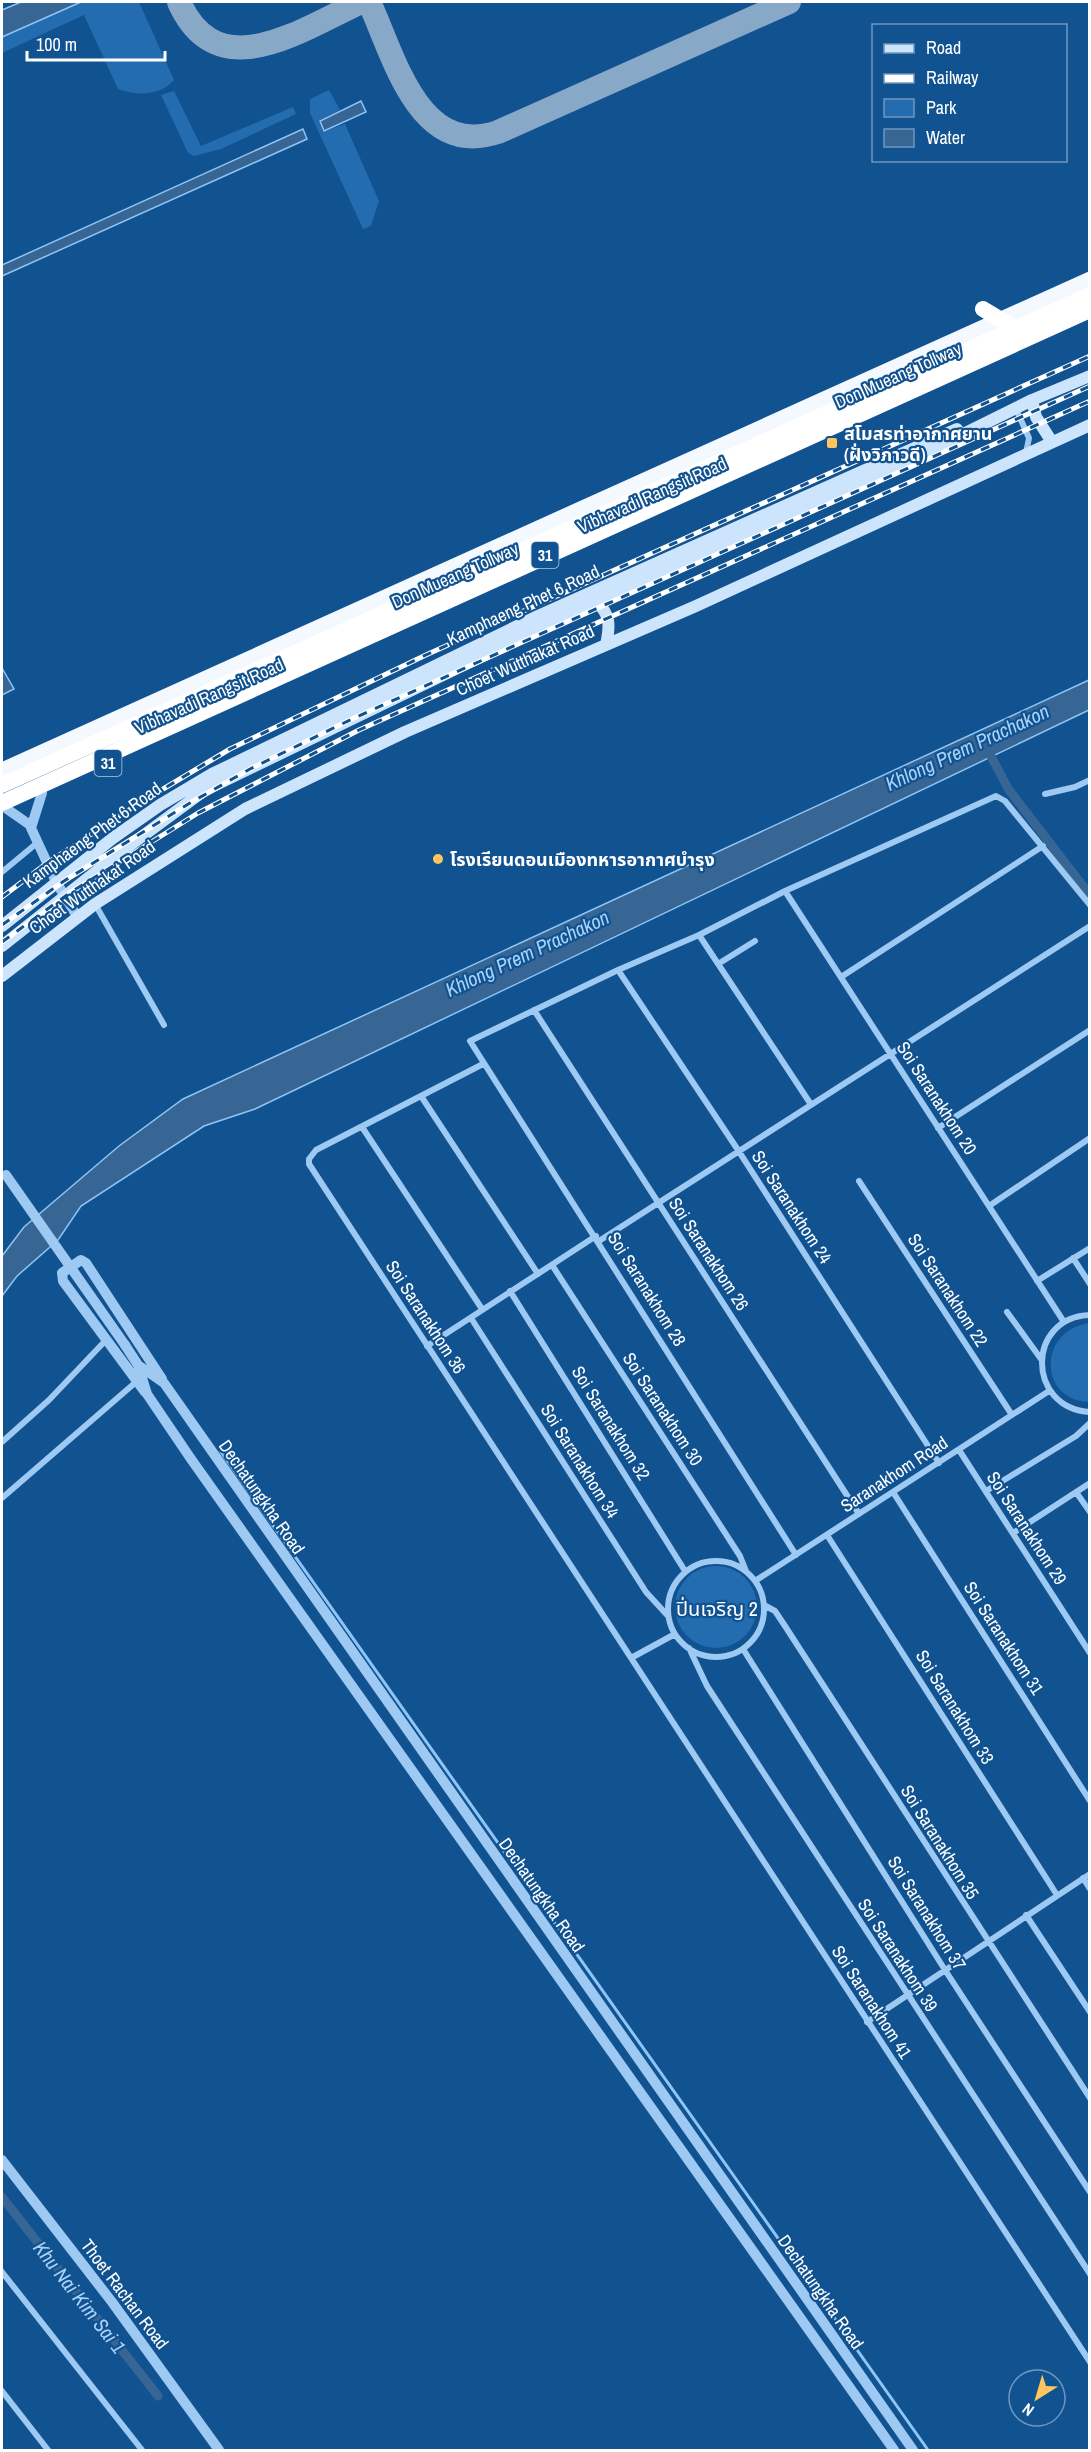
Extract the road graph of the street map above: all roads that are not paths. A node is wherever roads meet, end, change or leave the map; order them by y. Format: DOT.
graph roads {
  1 [pos="1089,279"];
  2 [pos="1089,295"];
  3 [pos="983,309"];
  4 [pos="1089,310"];
  5 [pos="1089,321"];
  6 [pos="1089,371"];
  7 [pos="1089,376"];
  8 [pos="1032,400"];
  9 [pos="1016,410"];
  10 [pos="1089,425"];
  11 [pos="1052,442"];
  12 [pos="1026,454"];
  13 [pos="596,601"];
  14 [pos="606,645"];
  15 [pos="2,770"];
  16 [pos="1089,780"];
  17 [pos="42,793"];
  18 [pos="1045,794"];
  19 [pos="3,808"];
  20 [pos="30,826"];
  21 [pos="36,841"];
  22 [pos="1043,846"];
  23 [pos="2,872"];
  24 [pos="56,882"];
  25 [pos="785,891"];
  26 [pos="64,895"];
  27 [pos="95,904"];
  28 [pos="1089,905"];
  29 [pos="77,916"];
  30 [pos="2,926"];
  31 [pos="1089,926"];
  32 [pos="699,935"];
  33 [pos="755,941"];
  34 [pos="2,946"];
  35 [pos="718,964"];
  36 [pos="618,970"];
  37 [pos="2,976"];
  38 [pos="841,977"];
  39 [pos="534,1010"];
  40 [pos="164,1025"];
  41 [pos="1089,1030"];
  42 [pos="890,1053"];
  43 [pos="483,1064"];
  44 [pos="422,1096"];
  45 [pos="810,1103"];
  46 [pos="362,1127"];
  47 [pos="938,1128"];
  48 [pos="1089,1138"];
  49 [pos="738,1150"];
  50 [pos="4,1171"];
  51 [pos="859,1181"];
  52 [pos="657,1202"];
  53 [pos="989,1206"];
  54 [pos="597,1239"];
  55 [pos="1089,1248"];
  56 [pos="1073,1258"];
  57 [pos="552,1265"];
  58 [pos="538,1274"];
  59 [pos="1037,1281"];
  60 [pos="1089,1284"];
  61 [pos="510,1291"];
  62 [pos="482,1309"];
  63 [pos="1007,1312"];
  64 [pos="1089,1315"];
  65 [pos="471,1318"];
  66 [pos="1064,1322"];
  67 [pos="106,1340"];
  68 [pos="427,1346"];
  69 [pos="1041,1359"];
  70 [pos="138,1365"];
  71 [pos="136,1382"];
  72 [pos="164,1383"];
  73 [pos="1050,1391"];
  74 [pos="147,1394"];
  75 [pos="1089,1412"];
  76 [pos="1012,1415"];
  77 [pos="1089,1423"];
  78 [pos="2,1442"];
  79 [pos="959,1450"];
  80 [pos="939,1462"];
  81 [pos="1089,1483"];
  82 [pos="986,1491"];
  83 [pos="893,1492"];
  84 [pos="1076,1492"];
  85 [pos="2,1498"];
  86 [pos="1089,1512"];
  87 [pos="859,1514"];
  88 [pos="1013,1533"];
  89 [pos="827,1535"];
  90 [pos="796,1555"];
  91 [pos="685,1571"];
  92 [pos="746,1571"];
  93 [pos="755,1581"];
  94 [pos="764,1605"];
  95 [pos="668,1616"];
  96 [pos="675,1634"];
  97 [pos="689,1648"];
  98 [pos="743,1648"];
  99 [pos="1089,1653"];
  100 [pos="631,1658"];
  101 [pos="1089,1801"];
  102 [pos="501,1865"];
  103 [pos="488,1875"];
  104 [pos="1086,1876"];
  105 [pos="1089,1888"];
  106 [pos="1057,1895"];
  107 [pos="1026,1915"];
  108 [pos="986,1941"];
  109 [pos="945,1970"];
  110 [pos="906,1996"];
  111 [pos="1089,2012"];
  112 [pos="867,2022"];
  113 [pos="1089,2098"];
  114 [pos="2,2160"];
  115 [pos="1089,2192"];
  116 [pos="732,2194"];
  117 [pos="718,2202"];
  118 [pos="2,2272"];
  119 [pos="1089,2274"];
  120 [pos="1089,2362"];
  121 [pos="2,2391"];
  122 [pos="48,2451"];
  123 [pos="141,2451"];
  124 [pos="219,2451"];
  125 [pos="894,2451"];
  126 [pos="913,2451"];
  1 -- 15 [label="highway, Vibhavadi Rangsit Road / 31"];
  2 -- 15 [label="highway, Don Mueang Tollway / 31, bridge"];
  3 -- 5 [label="highway, bridge"];
  4 -- 19 [label="highway, Don Mueang Tollway / 31, bridge"];
  5 -- 17 [label="highway, Vibhavadi Rangsit Road / 31"];
  6 -- 24 [label="main road, Kamphaeng Phet 6 Road"];
  7 -- 8 [label="main road, Kamphaeng Phet 6 Road"];
  8 -- 9 [label="main road, Kamphaeng Phet 6 Road"];
  8 -- 11 [label="main road"];
  9 -- 12 [label="street"];
  9 -- 13 [label="main road, Kamphaeng Phet 6 Road"];
  10 -- 11 [label="main road, Choet Wutthakat Road"];
  11 -- 12 [label="main road, Choet Wutthakat Road"];
  12 -- 14 [label="main road, Choet Wutthakat Road"];
  13 -- 14 [label="main road"];
  13 -- 26 [label="main road, Kamphaeng Phet 6 Road"];
  14 -- 27 [label="main road, Choet Wutthakat Road"];
  16 -- 18 [label="street"];
  17 -- 19 [label="highway, Vibhavadi Rangsit Road / 31"];
  17 -- 20 [label="street"];
  19 -- 20 [label="street"];
  20 -- 21 [label="street, Kamphaeng Phet 6 Road"];
  21 -- 23 [label="street"];
  21 -- 24 [label="street, Kamphaeng Phet 6 Road"];
  22 -- 25 [label="street"];
  22 -- 28 [label="street"];
  22 -- 38 [label="street"];
  24 -- 26 [label="street, Kamphaeng Phet 6 Road"];
  24 -- 30 [label="main road, Kamphaeng Phet 6 Road"];
  25 -- 32 [label="street"];
  25 -- 38 [label="street, Soi Saranakhom 20"];
  26 -- 29 [label="street, Kamphaeng Phet 6 Road"];
  26 -- 34 [label="main road, Kamphaeng Phet 6 Road"];
  27 -- 29 [label="main road, Choet Wutthakat Road"];
  27 -- 40 [label="street"];
  29 -- 37 [label="main road, Choet Wutthakat Road"];
  31 -- 42 [label="street"];
  32 -- 35 [label="street"];
  32 -- 36 [label="street"];
  33 -- 35 [label="street"];
  35 -- 45 [label="street"];
  36 -- 39 [label="street"];
  36 -- 49 [label="street, Soi Saranakhom 24"];
  38 -- 42 [label="street, Soi Saranakhom 20"];
  39 -- 43 [label="street, Soi Saranakhom 28"];
  39 -- 52 [label="street, Soi Saranakhom 26"];
  41 -- 47 [label="street"];
  42 -- 45 [label="street"];
  42 -- 47 [label="street, Soi Saranakhom 20"];
  43 -- 44 [label="street, Soi Saranakhom 36"];
  43 -- 54 [label="street, Soi Saranakhom 28"];
  44 -- 46 [label="street, Soi Saranakhom 36"];
  44 -- 58 [label="street"];
  45 -- 49 [label="street"];
  46 -- 62 [label="street"];
  46 -- 68 [label="street, Soi Saranakhom 36"];
  47 -- 53 [label="street, Soi Saranakhom 20"];
  48 -- 53 [label="street"];
  49 -- 52 [label="street"];
  49 -- 80 [label="street, Soi Saranakhom 24"];
  50 -- 70 [label="street, Dechatungkha Road, bridge"];
  51 -- 76 [label="street, Soi Saranakhom 22"];
  52 -- 54 [label="street"];
  52 -- 87 [label="street, Soi Saranakhom 26"];
  53 -- 59 [label="street, Soi Saranakhom 20"];
  54 -- 57 [label="street"];
  54 -- 90 [label="street, Soi Saranakhom 28"];
  55 -- 56 [label="street"];
  56 -- 59 [label="street"];
  56 -- 60 [label="street"];
  57 -- 58 [label="street"];
  57 -- 92 [label="street, Soi Saranakhom 30"];
  58 -- 61 [label="street"];
  59 -- 66 [label="street, Soi Saranakhom 20"];
  61 -- 62 [label="street"];
  61 -- 91 [label="street, Soi Saranakhom 32"];
  62 -- 65 [label="street"];
  63 -- 69 [label="street"];
  64 -- 66 [label="street"];
  65 -- 68 [label="street"];
  65 -- 95 [label="street, Soi Saranakhom 34"];
  66 -- 69 [label="street"];
  67 -- 71 [label="street"];
  67 -- 72 [label="street"];
  67 -- 78 [label="street"];
  68 -- 100 [label="street, Soi Saranakhom 36"];
  69 -- 73 [label="street"];
  70 -- 72 [label="street, Dechatungkha Road"];
  70 -- 74 [label="street, Dechatungkha Road"];
  71 -- 74 [label="street"];
  71 -- 85 [label="street"];
  72 -- 102 [label="street, Dechatungkha Road"];
  73 -- 75 [label="street"];
  73 -- 76 [label="street, Saranakhom Road"];
  74 -- 103 [label="street, Dechatungkha Road"];
  76 -- 79 [label="street, Saranakhom Road"];
  77 -- 82 [label="street"];
  79 -- 80 [label="street, Saranakhom Road"];
  79 -- 82 [label="street, Soi Saranakhom 29"];
  80 -- 83 [label="street, Saranakhom Road"];
  81 -- 84 [label="street"];
  82 -- 88 [label="street, Soi Saranakhom 29"];
  83 -- 87 [label="street, Saranakhom Road"];
  83 -- 101 [label="street, Soi Saranakhom 31"];
  84 -- 86 [label="street"];
  84 -- 88 [label="street"];
  87 -- 89 [label="street, Saranakhom Road"];
  88 -- 99 [label="street, Soi Saranakhom 29"];
  89 -- 90 [label="street, Saranakhom Road"];
  89 -- 106 [label="street, Soi Saranakhom 33"];
  90 -- 93 [label="street, Saranakhom Road"];
  91 -- 92 [label="street"];
  91 -- 95 [label="street"];
  92 -- 93 [label="street"];
  93 -- 94 [label="street"];
  94 -- 98 [label="street"];
  94 -- 108 [label="street, Soi Saranakhom 35"];
  95 -- 96 [label="street"];
  96 -- 97 [label="street"];
  96 -- 100 [label="street"];
  97 -- 98 [label="street"];
  97 -- 110 [label="street, Soi Saranakhom 39"];
  98 -- 109 [label="street, Soi Saranakhom 37"];
  100 -- 112 [label="street, Soi Saranakhom 41"];
  102 -- 103 [label="street"];
  102 -- 116 [label="street, Dechatungkha Road"];
  103 -- 117 [label="street, Dechatungkha Road"];
  104 -- 105 [label="street"];
  104 -- 106 [label="street"];
  106 -- 107 [label="street"];
  107 -- 108 [label="street"];
  107 -- 111 [label="street"];
  108 -- 109 [label="street"];
  108 -- 113 [label="street, Soi Saranakhom 35"];
  109 -- 110 [label="street"];
  109 -- 115 [label="street, Soi Saranakhom 37"];
  110 -- 112 [label="street"];
  110 -- 119 [label="street, Soi Saranakhom 39"];
  112 -- 120 [label="street, Soi Saranakhom 41"];
  114 -- 124 [label="street, Thoet Rachan Road"];
  116 -- 117 [label="street"];
  116 -- 126 [label="street, Dechatungkha Road"];
  117 -- 125 [label="street, Dechatungkha Road"];
  118 -- 123 [label="street"];
  121 -- 122 [label="street"];
}
